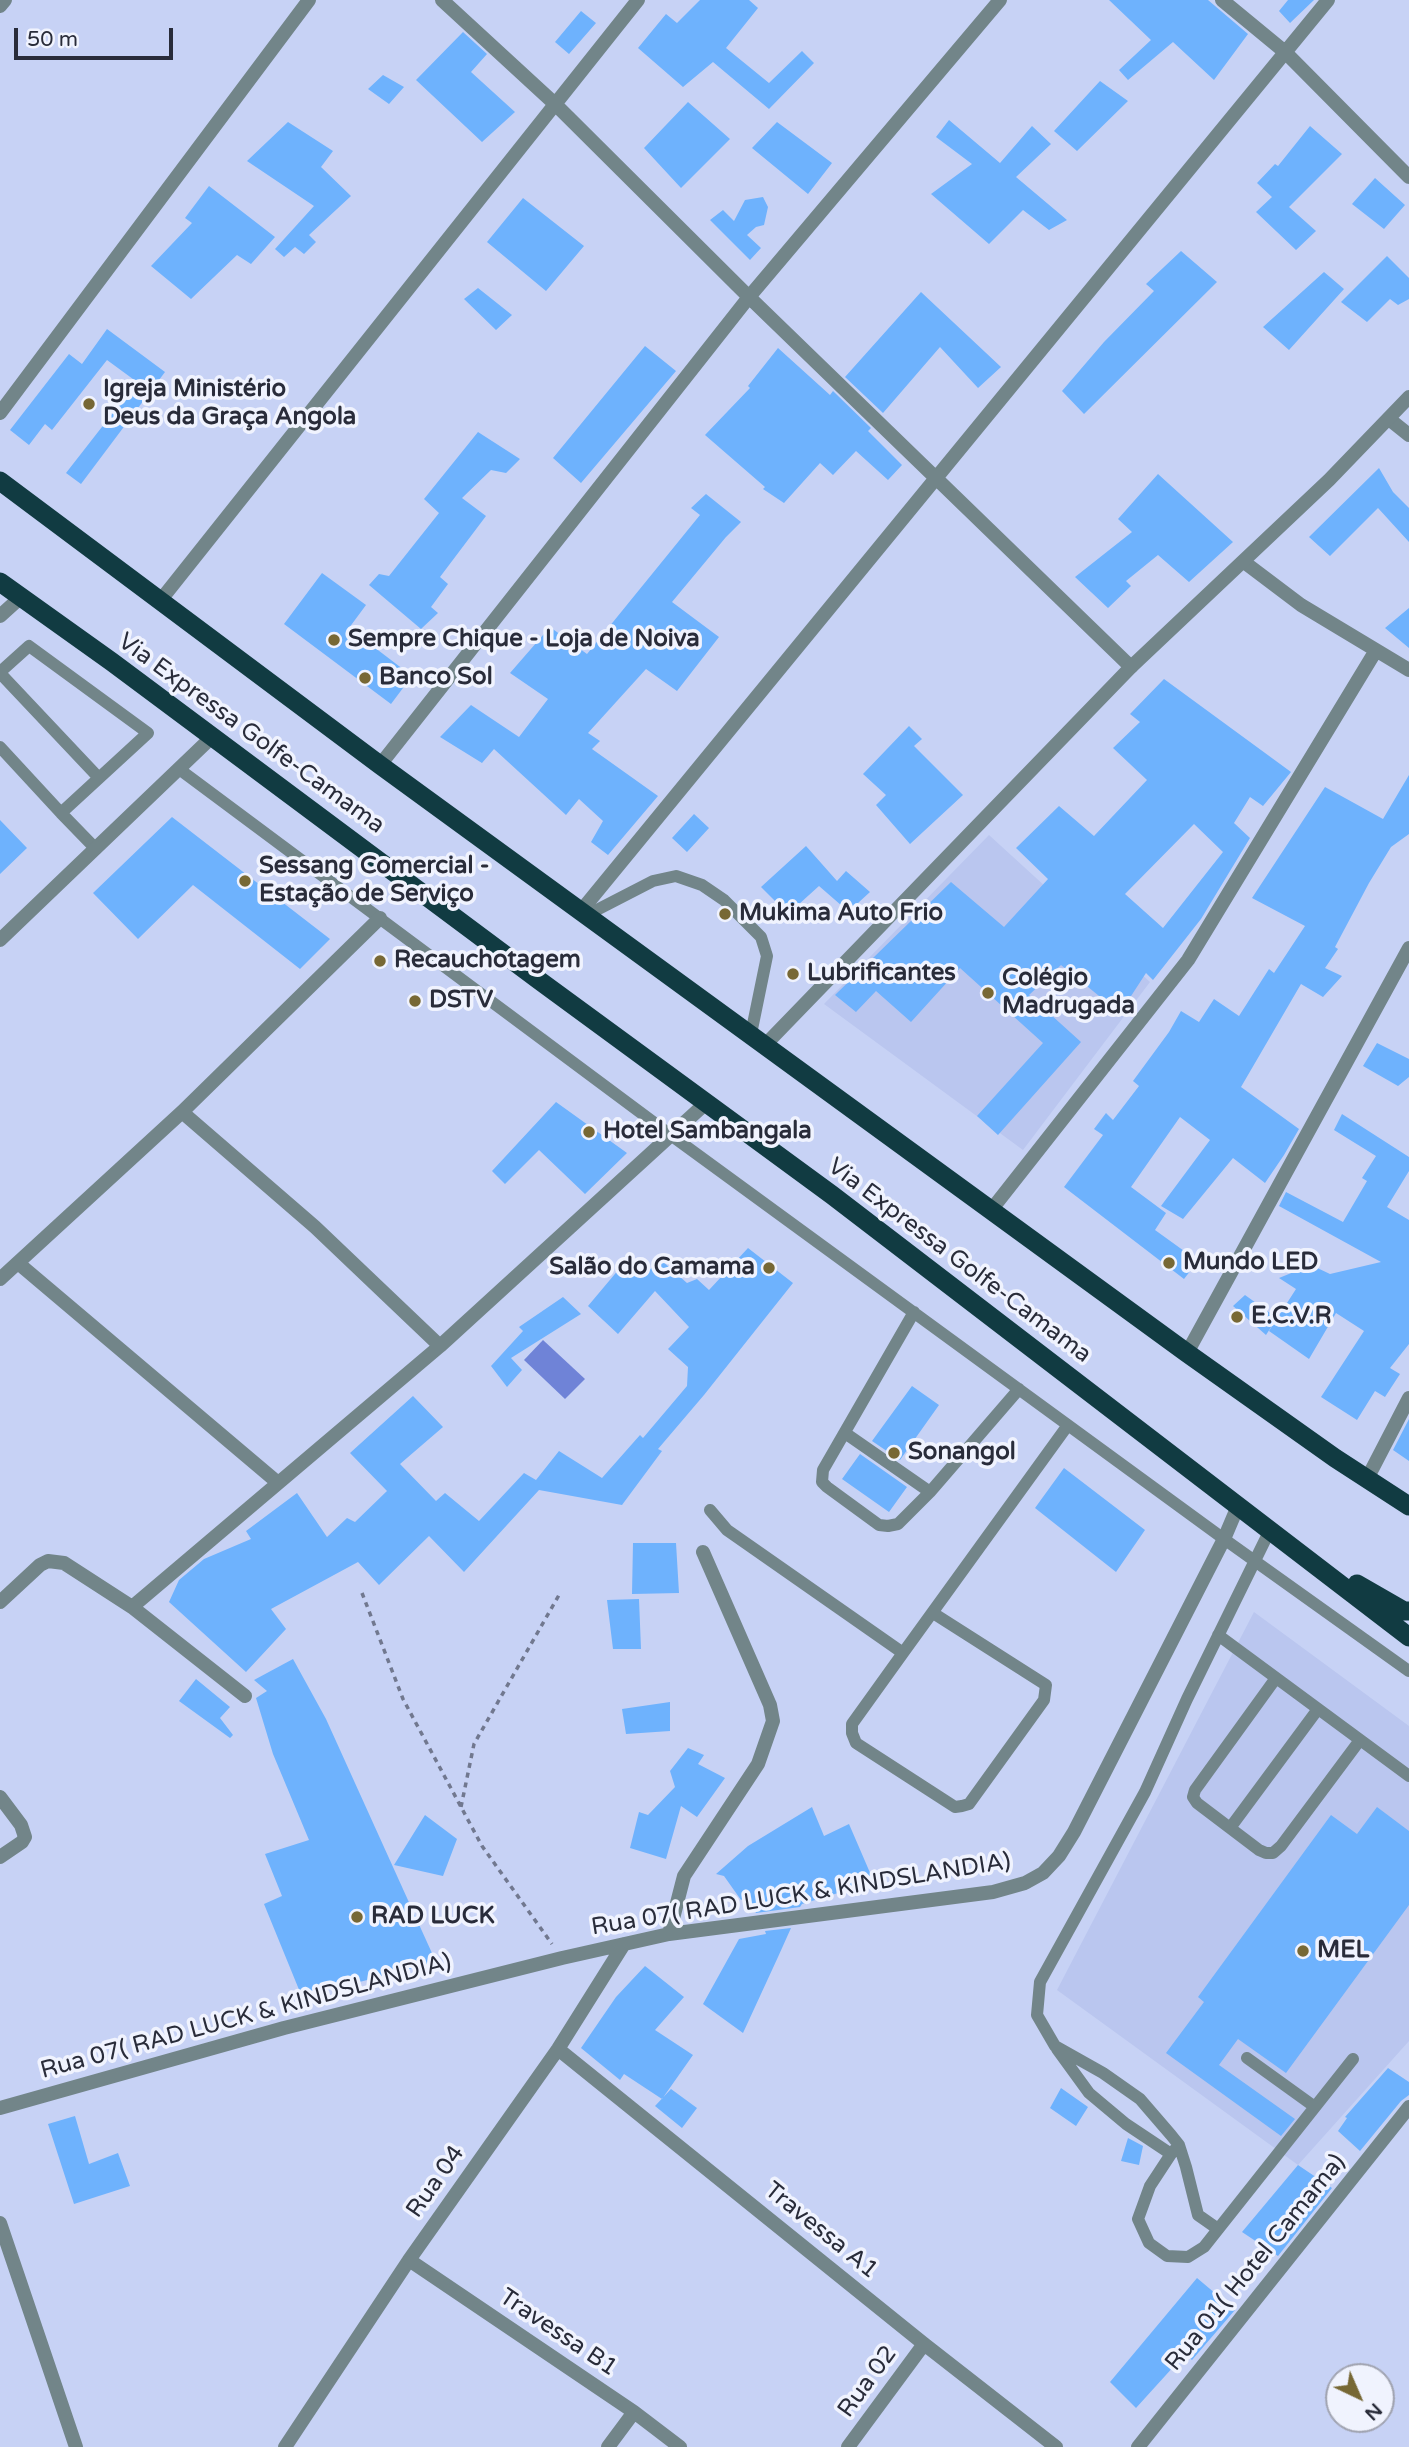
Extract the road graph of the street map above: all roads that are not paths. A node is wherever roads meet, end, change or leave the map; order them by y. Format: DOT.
graph roads {
  1 [pos="5,0"];
  2 [pos="309,0"];
  3 [pos="442,0"];
  4 [pos="638,0"];
  5 [pos="1000,0"];
  6 [pos="1222,0"];
  7 [pos="1328,0"];
  8 [pos="0,6"];
  9 [pos="1286,52"];
  10 [pos="555,104"];
  11 [pos="1409,177"];
  12 [pos="749,296"];
  13 [pos="1409,397"];
  14 [pos="0,413"];
  15 [pos="1389,419"];
  16 [pos="1409,435"];
  17 [pos="938,478"];
  18 [pos="0,481"];
  19 [pos="1244,562"];
  20 [pos="0,582"];
  21 [pos="21,597"];
  22 [pos="160,601"];
  23 [pos="0,616"];
  24 [pos="1375,652"];
  25 [pos="1131,667"];
  26 [pos="1409,670"];
  27 [pos="0,673"];
  28 [pos="213,736"];
  29 [pos="0,747"];
  30 [pos="380,765"];
  31 [pos="179,769"];
  32 [pos="99,778"];
  33 [pos="61,813"];
  34 [pos="96,849"];
  35 [pos="584,913"];
  36 [pos="380,918"];
  37 [pos="0,940"];
  38 [pos="1409,948"];
  39 [pos="758,1039"];
  40 [pos="706,1103"];
  41 [pos="182,1112"];
  42 [pos="672,1136"];
  43 [pos="992,1209"];
  44 [pos="18,1263"];
  45 [pos="0,1279"];
  46 [pos="914,1312"];
  47 [pos="440,1346"];
  48 [pos="1186,1353"];
  49 [pos="1019,1389"];
  50 [pos="1409,1398"];
  51 [pos="1068,1425"];
  52 [pos="845,1433"];
  53 [pos="1335,1458"];
  54 [pos="1368,1477"];
  55 [pos="277,1482"];
  56 [pos="930,1492"];
  57 [pos="1238,1506"];
  58 [pos="1409,1506"];
  59 [pos="709,1510"];
  60 [pos="1409,1516"];
  61 [pos="1271,1531"];
  62 [pos="1224,1539"];
  63 [pos="703,1552"];
  64 [pos="1255,1560"];
  65 [pos="0,1602"];
  66 [pos="132,1607"];
  67 [pos="1409,1611"];
  68 [pos="933,1613"];
  69 [pos="1218,1635"];
  70 [pos="1409,1637"];
  71 [pos="904,1653"];
  72 [pos="1409,1671"];
  73 [pos="1276,1678"];
  74 [pos="246,1696"];
  75 [pos="1318,1709"];
  76 [pos="1360,1740"];
  77 [pos="1409,1776"];
  78 [pos="0,1797"];
  79 [pos="1230,1828"];
  80 [pos="0,1857"];
  81 [pos="669,1934"];
  82 [pos="624,1944"];
  83 [pos="1055,2046"];
  84 [pos="558,2049"];
  85 [pos="1247,2058"];
  86 [pos="1353,2059"];
  87 [pos="1315,2107"];
  88 [pos="1409,2107"];
  89 [pos="0,2108"];
  90 [pos="1175,2150"];
  91 [pos="0,2223"];
  92 [pos="1217,2229"];
  93 [pos="409,2260"];
  94 [pos="924,2344"];
  95 [pos="634,2412"];
  96 [pos="76,2447"];
  97 [pos="285,2447"];
  98 [pos="608,2447"];
  99 [pos="680,2447"];
  100 [pos="848,2447"];
  101 [pos="1056,2447"];
  102 [pos="1138,2447"];
  1 -- 8 [label="street"];
  2 -- 14 [label="street"];
  3 -- 10 [label="street"];
  4 -- 10 [label="street"];
  5 -- 12 [label="street"];
  6 -- 9 [label="street"];
  7 -- 9 [label="street"];
  9 -- 11 [label="street"];
  9 -- 17 [label="street"];
  10 -- 12 [label="street"];
  10 -- 22 [label="street"];
  12 -- 17 [label="street"];
  12 -- 30 [label="street"];
  13 -- 15 [label="street"];
  15 -- 16 [label="street"];
  15 -- 19 [label="street"];
  17 -- 25 [label="street"];
  17 -- 35 [label="street"];
  18 -- 22 [label="highway, Via Expressa Golfe-Camama"];
  19 -- 24 [label="street"];
  19 -- 25 [label="street"];
  20 -- 21 [label="highway, Via Expressa Golfe-Camama"];
  21 -- 23 [label="street"];
  21 -- 28 [label="highway, Via Expressa Golfe-Camama"];
  22 -- 30 [label="highway, Via Expressa Golfe-Camama"];
  24 -- 26 [label="street"];
  24 -- 43 [label="street"];
  25 -- 39 [label="street"];
  27 -- 32 [label="lane"];
  27 -- 32 [label="lane"];
  28 -- 31 [label="street"];
  28 -- 40 [label="highway, Via Expressa Golfe-Camama"];
  29 -- 33 [label="lane"];
  30 -- 35 [label="highway, Via Expressa Golfe-Camama"];
  31 -- 34 [label="street"];
  31 -- 36 [label="lane"];
  32 -- 33 [label="lane"];
  33 -- 34 [label="lane"];
  34 -- 37 [label="street"];
  35 -- 39 [label="highway, Via Expressa Golfe-Camama"];
  35 -- 39 [label="lane"];
  36 -- 41 [label="street"];
  36 -- 42 [label="lane"];
  38 -- 48 [label="street"];
  39 -- 43 [label="highway, Via Expressa Golfe-Camama"];
  40 -- 42 [label="street"];
  40 -- 57 [label="highway, Via Expressa Golfe-Camama"];
  41 -- 44 [label="street"];
  41 -- 47 [label="street"];
  42 -- 46 [label="lane"];
  42 -- 47 [label="street"];
  43 -- 48 [label="highway, Via Expressa Golfe-Camama"];
  44 -- 45 [label="street"];
  44 -- 55 [label="street"];
  46 -- 49 [label="lane"];
  46 -- 52 [label="lane"];
  47 -- 55 [label="street"];
  48 -- 53 [label="highway, Via Expressa Golfe-Camama"];
  49 -- 51 [label="lane"];
  49 -- 56 [label="lane"];
  50 -- 54 [label="street"];
  51 -- 62 [label="lane"];
  51 -- 68 [label="lane"];
  52 -- 56 [label="lane"];
  52 -- 56 [label="lane"];
  53 -- 54 [label="highway, Via Expressa Golfe-Camama"];
  53 -- 60 [label="highway"];
  54 -- 58 [label="highway, Via Expressa Golfe-Camama"];
  55 -- 66 [label="street"];
  57 -- 61 [label="highway, Via Expressa Golfe-Camama"];
  57 -- 62 [label="street, Rua 07( RAD LUCK & KINDSLANDIA)"];
  59 -- 71 [label="lane"];
  61 -- 64 [label="lane"];
  61 -- 67 [label="highway"];
  61 -- 70 [label="highway, Via Expressa Golfe-Camama"];
  62 -- 64 [label="lane"];
  62 -- 81 [label="street, Rua 07( RAD LUCK & KINDSLANDIA)"];
  63 -- 81 [label="street"];
  64 -- 69 [label="lane"];
  64 -- 72 [label="lane"];
  65 -- 66 [label="street"];
  66 -- 74 [label="street"];
  68 -- 71 [label="lane"];
  68 -- 71 [label="lane"];
  69 -- 73 [label="lane"];
  69 -- 83 [label="lane"];
  73 -- 75 [label="lane"];
  73 -- 79 [label="lane"];
  75 -- 76 [label="lane"];
  75 -- 79 [label="lane"];
  76 -- 77 [label="lane"];
  76 -- 79 [label="lane"];
  78 -- 80 [label="street"];
  81 -- 82 [label="street, Rua 07( RAD LUCK & KINDSLANDIA)"];
  82 -- 84 [label="street, Rua 04"];
  82 -- 89 [label="street, Rua 07( RAD LUCK & KINDSLANDIA)"];
  83 -- 90 [label="lane"];
  83 -- 90 [label="lane"];
  84 -- 93 [label="street, Rua 04"];
  84 -- 94 [label="street, Travessa A1"];
  85 -- 87 [label="lane"];
  86 -- 87 [label="lane"];
  87 -- 92 [label="lane"];
  88 -- 102 [label="street, Rua 01( Hotel Camama)"];
  90 -- 92 [label="lane"];
  90 -- 92 [label="lane"];
  91 -- 96 [label="street"];
  93 -- 95 [label="street, Travessa B1"];
  93 -- 97 [label="street, Rua 04"];
  94 -- 100 [label="street, Rua 02"];
  94 -- 101 [label="street, Travessa A1"];
  95 -- 98 [label="street"];
  95 -- 99 [label="street, Travessa B1"];
}
